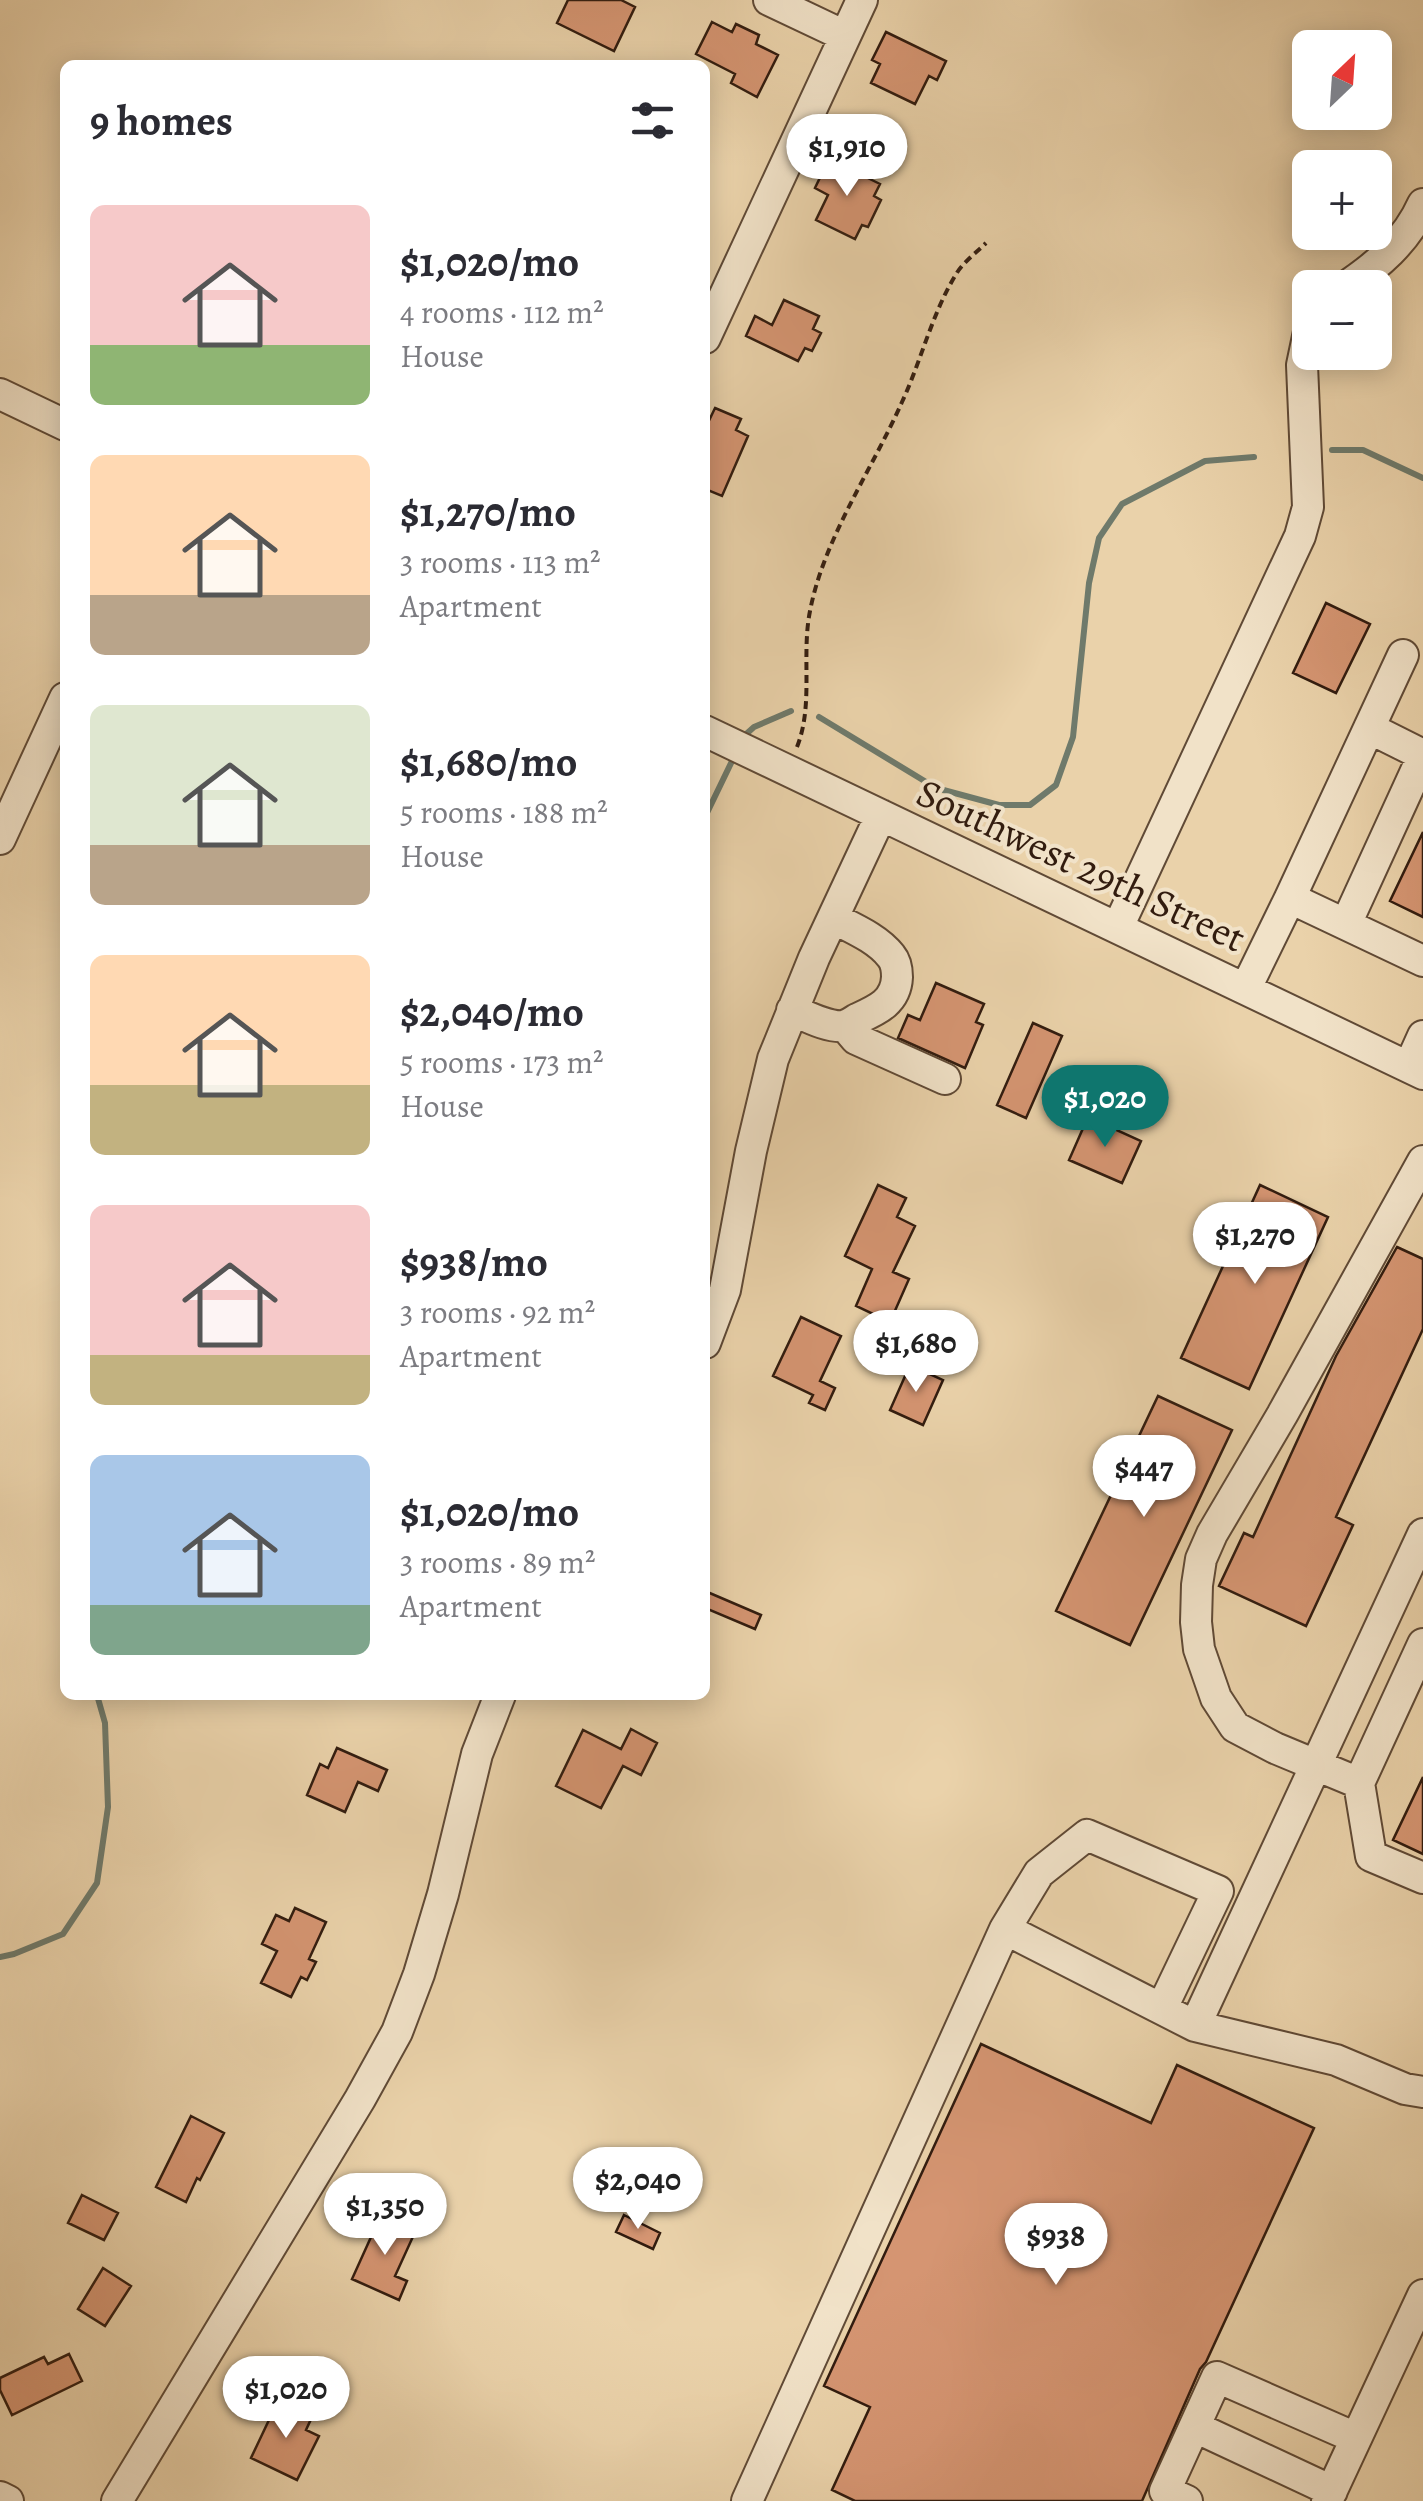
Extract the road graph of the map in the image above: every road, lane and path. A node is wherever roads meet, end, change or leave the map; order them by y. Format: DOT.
graph roads {
  1 [pos="769,0"];
  2 [pos="862,0"];
  3 [pos="845,36"];
  4 [pos="1423,204"];
  5 [pos="986,242"];
  6 [pos="1370,270"];
  7 [pos="710,327"];
  8 [pos="1302,370"];
  9 [pos="0,394"];
  10 [pos="60,423"];
  11 [pos="1403,655"];
  12 [pos="60,709"];
  13 [pos="1368,728"];
  14 [pos="710,732"];
  15 [pos="787,770"];
  16 [pos="881,815"];
  17 [pos="0,839"];
  18 [pos="1290,898"];
  19 [pos="832,918"];
  20 [pos="1346,924"];
  21 [pos="1118,927"];
  22 [pos="1423,961"];
  23 [pos="1246,988"];
  24 [pos="792,1010"];
  25 [pos="845,1026"];
  26 [pos="1423,1036"];
  27 [pos="1416,1071"];
  28 [pos="946,1078"];
  29 [pos="1423,1160"];
  30 [pos="710,1330"];
  31 [pos="1423,1534"];
  32 [pos="1423,1644"];
  33 [pos="498,1700"];
  34 [pos="1316,1766"];
  35 [pos="1359,1783"];
  36 [pos="1423,1878"];
  37 [pos="1005,1929"];
  38 [pos="1162,2008"];
  39 [pos="1195,2026"];
  40 [pos="1423,2092"];
  41 [pos="1423,2296"];
  42 [pos="1194,2427"];
  43 [pos="1356,2438"];
  44 [pos="1330,2496"];
  45 [pos="0,2497"];
  46 [pos="8,2501"];
  47 [pos="117,2501"];
  48 [pos="747,2501"];
  49 [pos="1187,2501"];
  1 -- 3 [label="street"];
  2 -- 3 [label="street"];
  3 -- 7 [label="street"];
  4 -- 6 [label="street"];
  5 -- 15 [label="path"];
  8 -- 21 [label="street"];
  9 -- 10 [label="street"];
  11 -- 13 [label="street"];
  12 -- 17 [label="street"];
  13 -- 18 [label="street"];
  13 -- 20 [label="street"];
  14 -- 15 [label="street, Southwest 29th Street"];
  15 -- 16 [label="street, Southwest 29th Street"];
  16 -- 19 [label="street"];
  16 -- 21 [label="street, Southwest 29th Street"];
  18 -- 20 [label="street"];
  18 -- 23 [label="street"];
  19 -- 24 [label="street"];
  19 -- 25 [label="street"];
  20 -- 22 [label="street"];
  21 -- 23 [label="street, Southwest 29th Street"];
  23 -- 27 [label="street, Southwest 29th Street"];
  24 -- 25 [label="street"];
  24 -- 30 [label="street"];
  25 -- 28 [label="street"];
  26 -- 27 [label="street"];
  29 -- 34 [label="street"];
  31 -- 34 [label="street"];
  32 -- 35 [label="street"];
  33 -- 47 [label="street"];
  34 -- 35 [label="street"];
  34 -- 39 [label="street"];
  35 -- 36 [label="street"];
  37 -- 38 [label="street"];
  37 -- 38 [label="street"];
  37 -- 48 [label="street"];
  38 -- 39 [label="street"];
  39 -- 40 [label="street"];
  41 -- 43 [label="street"];
  42 -- 43 [label="street"];
  42 -- 44 [label="street"];
  42 -- 49 [label="street"];
  43 -- 44 [label="street"];
  45 -- 46 [label="street"];
}
